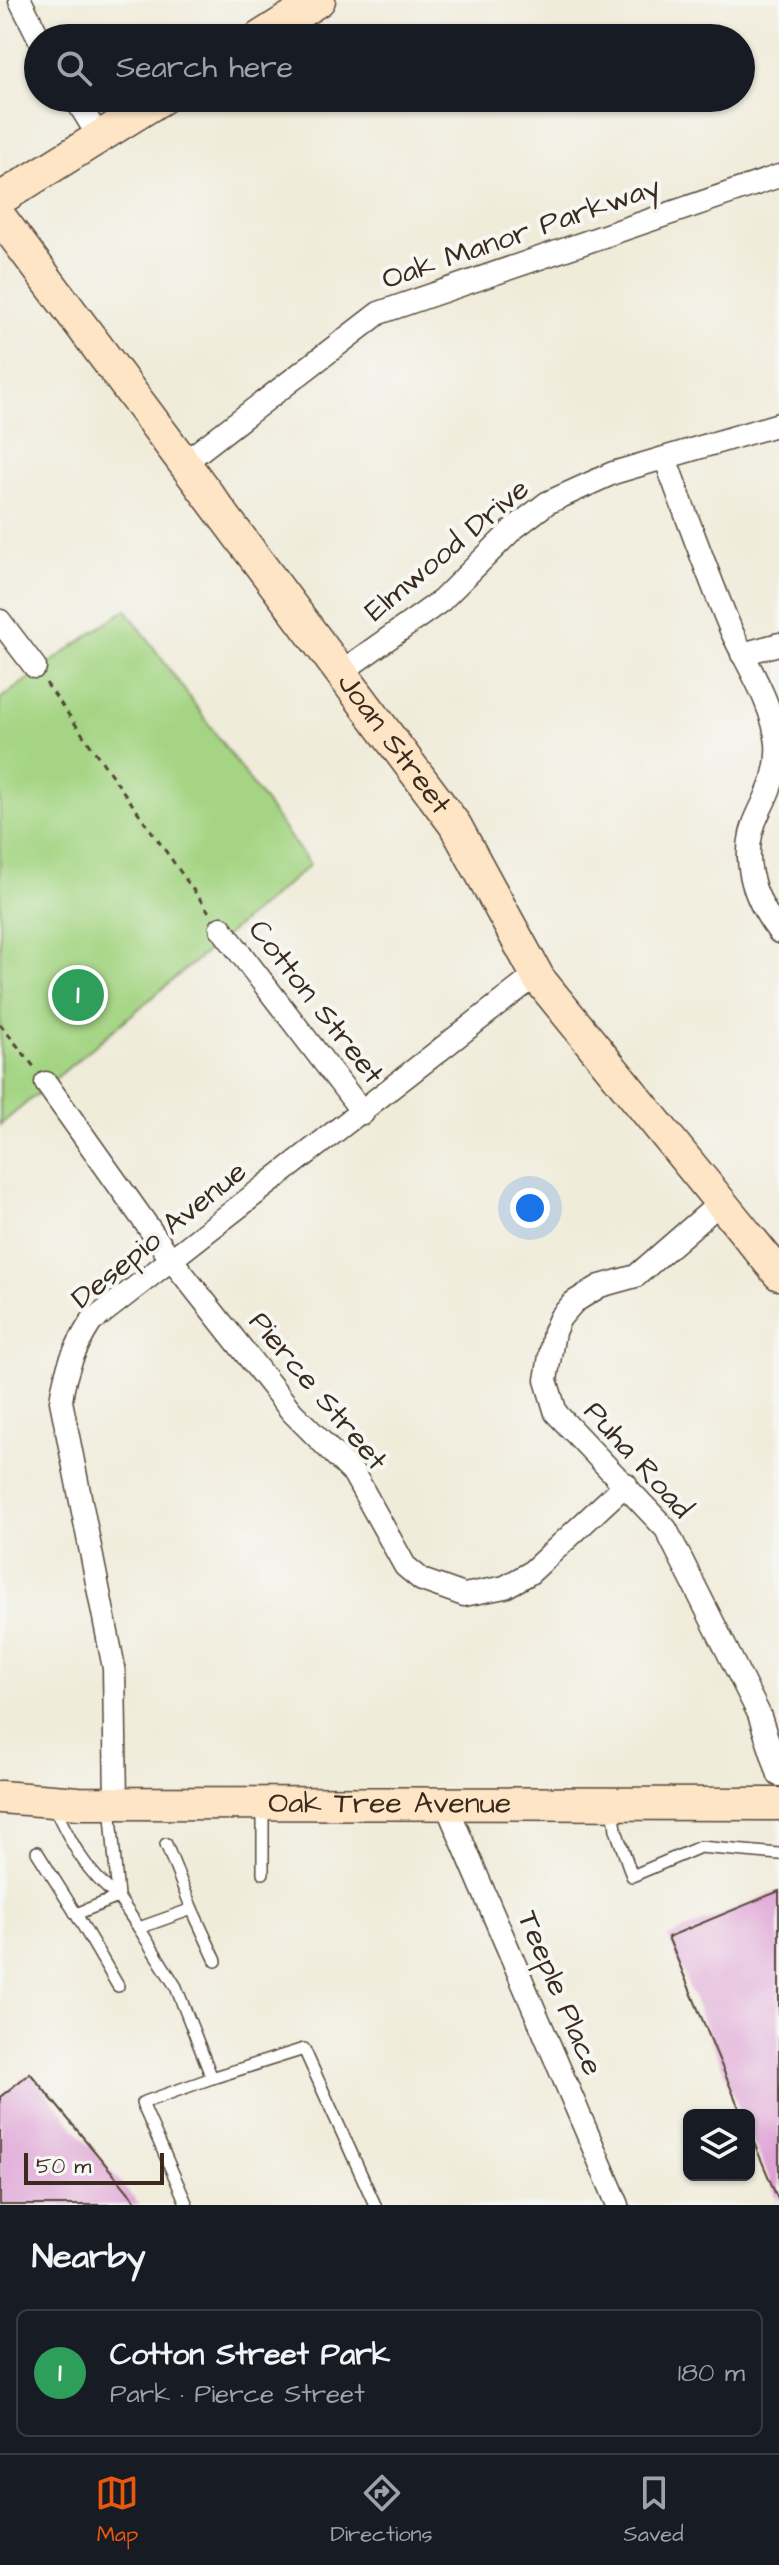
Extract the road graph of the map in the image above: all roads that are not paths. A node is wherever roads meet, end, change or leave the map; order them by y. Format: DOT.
graph roads {
  1 [pos="20,0"];
  2 [pos="319,0"];
  3 [pos="32,24"];
  4 [pos="281,24"];
  5 [pos="84,112"];
  6 [pos="139,112"];
  7 [pos="99,137"];
  8 [pos="779,176"];
  9 [pos="0,199"];
  10 [pos="0,217"];
  11 [pos="779,424"];
  12 [pos="665,458"];
  13 [pos="184,463"];
  14 [pos="0,621"];
  15 [pos="779,644"];
  16 [pos="742,654"];
  17 [pos="35,667"];
  18 [pos="341,672"];
  19 [pos="772,910"];
  20 [pos="221,928"];
  21 [pos="779,932"];
  22 [pos="536,975"];
  23 [pos="46,1083"];
  24 [pos="363,1113"];
  25 [pos="720,1203"];
  26 [pos="171,1259"];
  27 [pos="779,1274"];
  28 [pos="626,1484"];
  29 [pos="779,1775"];
  30 [pos="0,1797"];
  31 [pos="52,1802"];
  32 [pos="113,1803"];
  33 [pos="263,1803"];
  34 [pos="613,1803"];
  35 [pos="446,1804"];
  36 [pos="779,1804"];
  37 [pos="166,1844"];
  38 [pos="37,1852"];
  39 [pos="779,1854"];
  40 [pos="263,1873"];
  41 [pos="118,1897"];
  42 [pos="192,1909"];
  43 [pos="76,1914"];
  44 [pos="139,1928"];
  45 [pos="216,1961"];
  46 [pos="118,1986"];
  47 [pos="212,2078"];
  48 [pos="187,2205"];
  49 [pos="375,2205"];
  50 [pos="618,2205"];
  1 -- 3 [label="street"];
  2 -- 4 [label="street"];
  5 -- 7 [label="street"];
  6 -- 7 [label="street"];
  7 -- 9 [label="street"];
  8 -- 13 [label="street, Oak Manor Parkway"];
  10 -- 13 [label="street, Joan Street"];
  11 -- 12 [label="street, Elmwood Drive"];
  12 -- 16 [label="street"];
  12 -- 18 [label="street, Elmwood Drive"];
  13 -- 18 [label="street, Joan Street"];
  14 -- 17 [label="street"];
  15 -- 16 [label="street"];
  16 -- 19 [label="street"];
  18 -- 22 [label="street, Joan Street"];
  19 -- 21 [label="street"];
  20 -- 24 [label="street, Cotton Street"];
  22 -- 24 [label="street, Desepio Avenue"];
  22 -- 25 [label="street, Joan Street"];
  23 -- 26 [label="street, Pierce Street"];
  24 -- 26 [label="street, Desepio Avenue"];
  25 -- 27 [label="street, Joan Street"];
  25 -- 28 [label="street, Puha Road"];
  26 -- 28 [label="street, Pierce Street"];
  26 -- 32 [label="street, Desepio Avenue"];
  28 -- 29 [label="street, Puha Road"];
  30 -- 31 [label="street, Oak Tree Avenue"];
  31 -- 32 [label="street, Oak Tree Avenue"];
  31 -- 41 [label="lane"];
  32 -- 33 [label="street, Oak Tree Avenue"];
  32 -- 41 [label="lane"];
  33 -- 35 [label="street, Oak Tree Avenue"];
  33 -- 40 [label="lane"];
  34 -- 35 [label="street, Oak Tree Avenue"];
  34 -- 36 [label="street, Oak Tree Avenue"];
  34 -- 39 [label="lane"];
  35 -- 50 [label="street, Teeple Place"];
  37 -- 42 [label="lane"];
  38 -- 43 [label="lane"];
  41 -- 43 [label="lane"];
  41 -- 44 [label="lane"];
  42 -- 44 [label="lane"];
  42 -- 45 [label="lane"];
  43 -- 46 [label="lane"];
  44 -- 47 [label="lane"];
  47 -- 48 [label="lane"];
  47 -- 49 [label="lane"];
}
